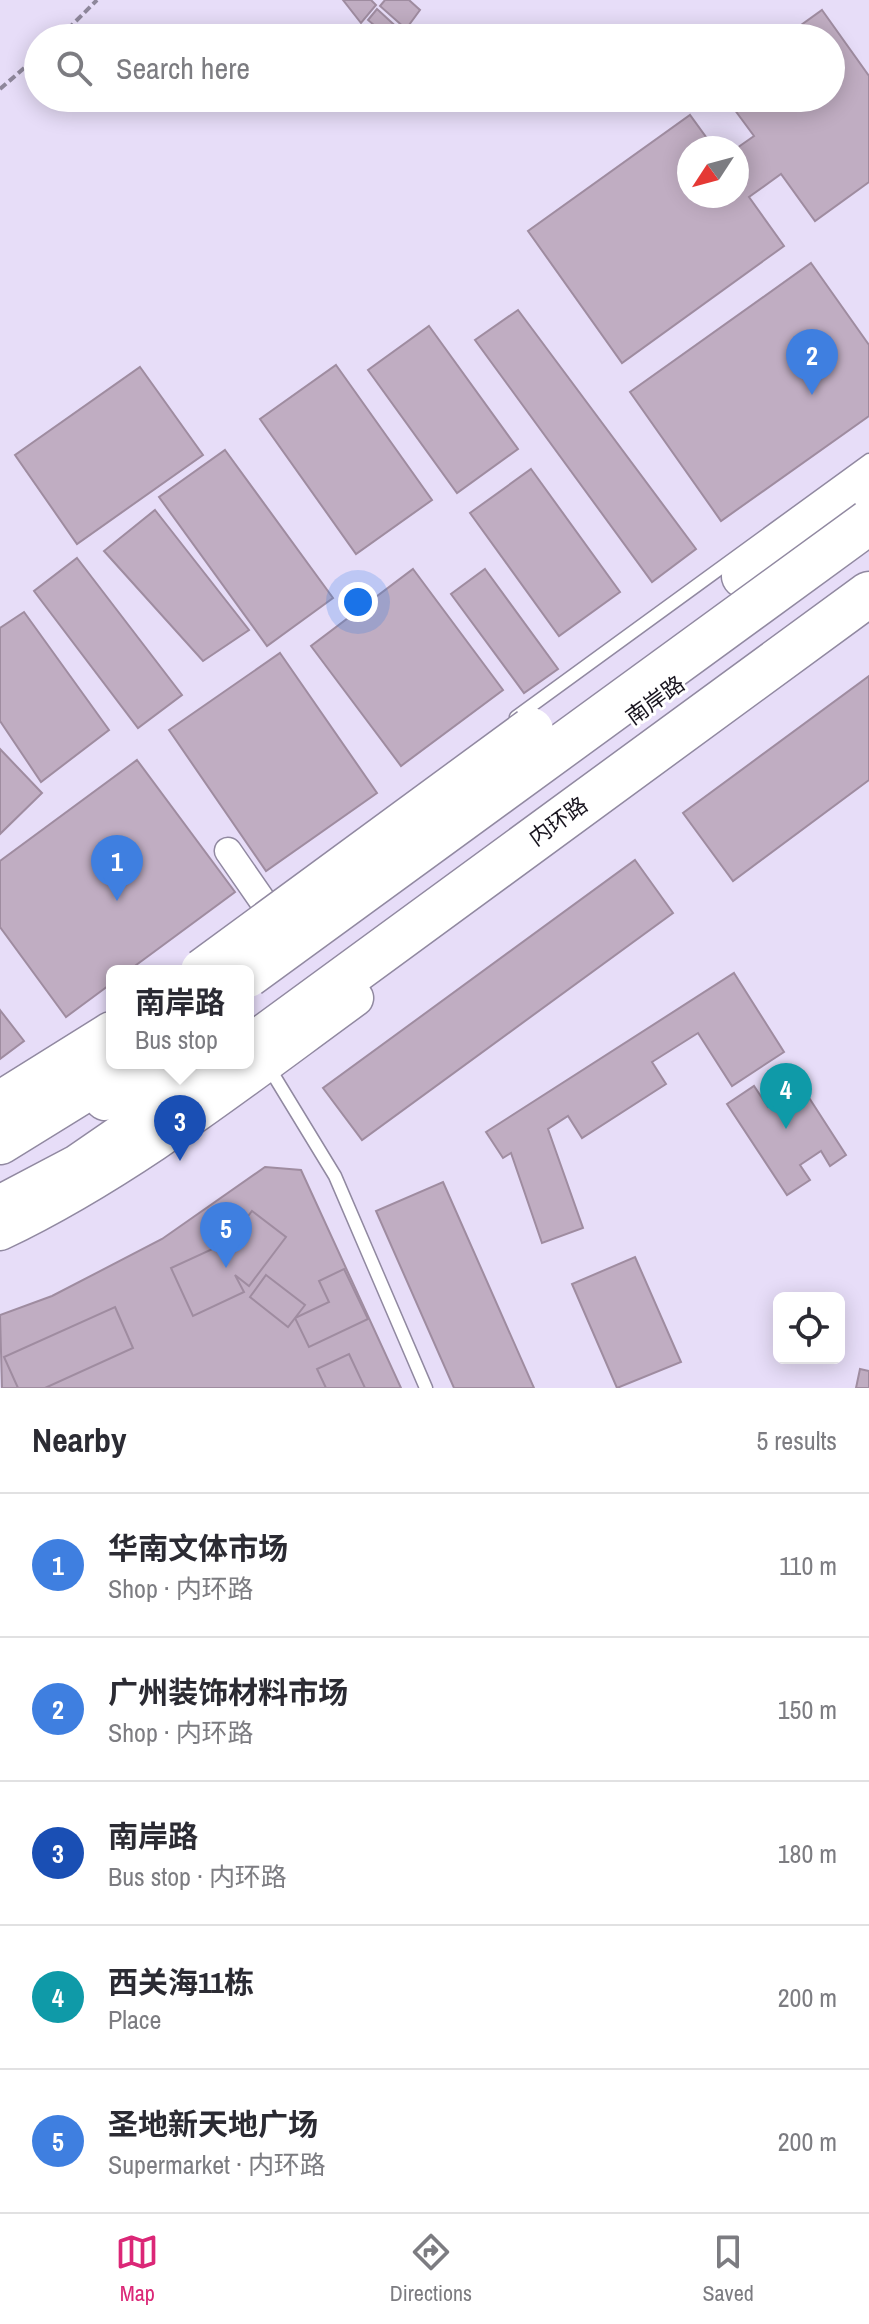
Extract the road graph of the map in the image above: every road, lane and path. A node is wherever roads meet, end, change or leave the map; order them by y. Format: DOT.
graph roads {
  1 [pos="97,0"];
  2 [pos="73,24"];
  3 [pos="24,68"];
  4 [pos="0,89"];
  5 [pos="869,460"];
  6 [pos="869,485"];
  7 [pos="869,505"];
  8 [pos="869,522"];
  9 [pos="869,544"];
  10 [pos="869,577"];
  11 [pos="869,594"];
  12 [pos="869,618"];
  13 [pos="505,725"];
  14 [pos="585,751"];
  15 [pos="517,766"];
  16 [pos="228,851"];
  17 [pos="288,938"];
  18 [pos="211,965"];
  19 [pos="252,965"];
  20 [pos="254,971"];
  21 [pos="254,993"];
  22 [pos="254,1024"];
  23 [pos="106,1038"];
  24 [pos="254,1054"];
  25 [pos="254,1054"];
  26 [pos="254,1066"];
  27 [pos="106,1067"];
  28 [pos="118,1069"];
  29 [pos="149,1069"];
  30 [pos="193,1069"];
  31 [pos="231,1069"];
  32 [pos="0,1104"];
  33 [pos="0,1132"];
  34 [pos="0,1142"];
  35 [pos="0,1161"];
  36 [pos="0,1189"];
  37 [pos="1,1222"];
  38 [pos="426,1388"];
  1 -- 2 [label="path"];
  3 -- 4 [label="path"];
  5 -- 13 [label="lane"];
  6 -- 18 [label="highway, bridge"];
  7 -- 15 [label="main road"];
  8 -- 20 [label="highway, bridge"];
  9 -- 14 [label="main road, 南岸路"];
  10 -- 22 [label="main road, 南岸路"];
  11 -- 24 [label="highway, 内环路"];
  12 -- 25 [label="main road"];
  14 -- 15 [label="main road"];
  14 -- 21 [label="main road, 南岸路"];
  15 -- 17 [label="main road"];
  16 -- 17 [label="street"];
  17 -- 19 [label="main road"];
  23 -- 32 [label="highway"];
  26 -- 38 [label="lane"];
  27 -- 33 [label="main road"];
  28 -- 34 [label="highway"];
  29 -- 35 [label="main road"];
  30 -- 36 [label="main road"];
  31 -- 37 [label="highway, 内环路"];
}
